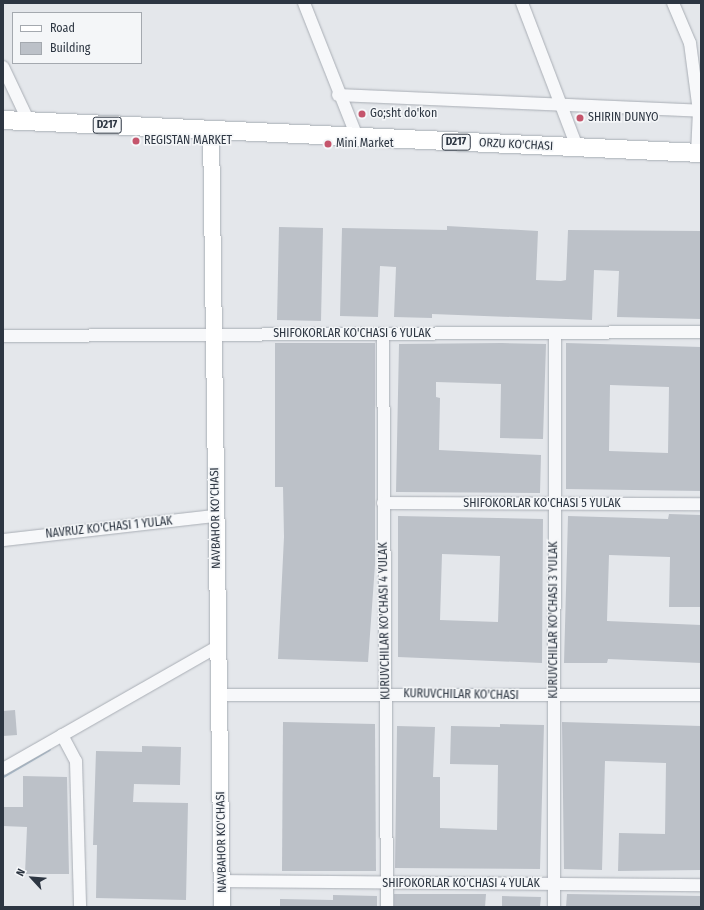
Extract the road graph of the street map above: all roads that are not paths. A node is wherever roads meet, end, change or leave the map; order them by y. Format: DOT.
graph roads {
  1 [pos="304,3"];
  2 [pos="522,3"];
  3 [pos="673,3"];
  4 [pos="3,66"];
  5 [pos="338,94"];
  6 [pos="558,102"];
  7 [pos="700,111"];
  8 [pos="3,120"];
  9 [pos="29,122"];
  10 [pos="210,129"];
  11 [pos="357,137"];
  12 [pos="577,147"];
  13 [pos="699,153"];
  14 [pos="701,332"];
  15 [pos="212,333"];
  16 [pos="383,334"];
  17 [pos="555,334"];
  18 [pos="3,336"];
  19 [pos="383,503"];
  20 [pos="553,504"];
  21 [pos="701,504"];
  22 [pos="215,516"];
  23 [pos="3,540"];
  24 [pos="219,646"];
  25 [pos="386,694"];
  26 [pos="220,695"];
  27 [pos="701,695"];
  28 [pos="554,696"];
  29 [pos="66,741"];
  30 [pos="3,769"];
  31 [pos="222,881"];
  32 [pos="387,884"];
  33 [pos="554,885"];
  34 [pos="701,885"];
  35 [pos="80,907"];
  36 [pos="222,907"];
  37 [pos="387,907"];
  38 [pos="554,907"];
  1 -- 5 [label="street"];
  2 -- 6 [label="street"];
  3 -- 7 [label="street"];
  4 -- 9 [label="street"];
  5 -- 6 [label="street"];
  5 -- 11 [label="street"];
  6 -- 7 [label="street"];
  6 -- 12 [label="street"];
  7 -- 13 [label="street"];
  8 -- 9 [label="main road, D217"];
  9 -- 10 [label="main road, D217"];
  10 -- 11 [label="main road, ORZU KO'CHASI / D217"];
  10 -- 15 [label="main road, NAVBAHOR KO'CHASI"];
  11 -- 12 [label="main road, ORZU KO'CHASI / D217"];
  12 -- 13 [label="main road, ORZU KO'CHASI / D217"];
  14 -- 17 [label="street, SHIFOKORLAR KO'CHASI 6 YULAK"];
  15 -- 16 [label="street, SHIFOKORLAR KO'CHASI 6 YULAK"];
  15 -- 18 [label="street, SHIFOKORLAR KO'CHASI 6 YULAK"];
  15 -- 22 [label="main road, NAVBAHOR KO'CHASI"];
  16 -- 17 [label="street, SHIFOKORLAR KO'CHASI 6 YULAK"];
  16 -- 19 [label="street, KURUVCHILAR KO'CHASI 4 YULAK"];
  17 -- 20 [label="street, KURUVCHILAR KO'CHASI 3 YULAK"];
  19 -- 20 [label="street, SHIFOKORLAR KO'CHASI 5 YULAK"];
  19 -- 25 [label="street, KURUVCHILAR KO'CHASI 4 YULAK"];
  20 -- 21 [label="street, SHIFOKORLAR KO'CHASI 5 YULAK"];
  20 -- 28 [label="street, KURUVCHILAR KO'CHASI 3 YULAK"];
  22 -- 23 [label="street, NAVRUZ KO'CHASI 1 YULAK"];
  22 -- 24 [label="main road, NAVBAHOR KO'CHASI"];
  24 -- 26 [label="main road, NAVBAHOR KO'CHASI"];
  24 -- 29 [label="street"];
  25 -- 26 [label="street, KURUVCHILAR KO'CHASI"];
  25 -- 28 [label="street, KURUVCHILAR KO'CHASI"];
  25 -- 32 [label="street, KURUVCHILAR KO'CHASI 4 YULAK"];
  26 -- 31 [label="main road, NAVBAHOR KO'CHASI"];
  27 -- 28 [label="street, KURUVCHILAR KO'CHASI"];
  28 -- 33 [label="street, KURUVCHILAR KO'CHASI 3 YULAK"];
  29 -- 30 [label="street"];
  29 -- 35 [label="street"];
  31 -- 32 [label="street, SHIFOKORLAR KO'CHASI 4 YULAK"];
  31 -- 36 [label="main road, NAVBAHOR KO'CHASI"];
  32 -- 33 [label="street, SHIFOKORLAR KO'CHASI 4 YULAK"];
  32 -- 37 [label="street, KURUVCHILAR KO'CHASI 4 YULAK"];
  33 -- 34 [label="street, SHIFOKORLAR KO'CHASI 4 YULAK"];
  33 -- 38 [label="street, KURUVCHILAR KO'CHASI 3 YULAK"];
}
